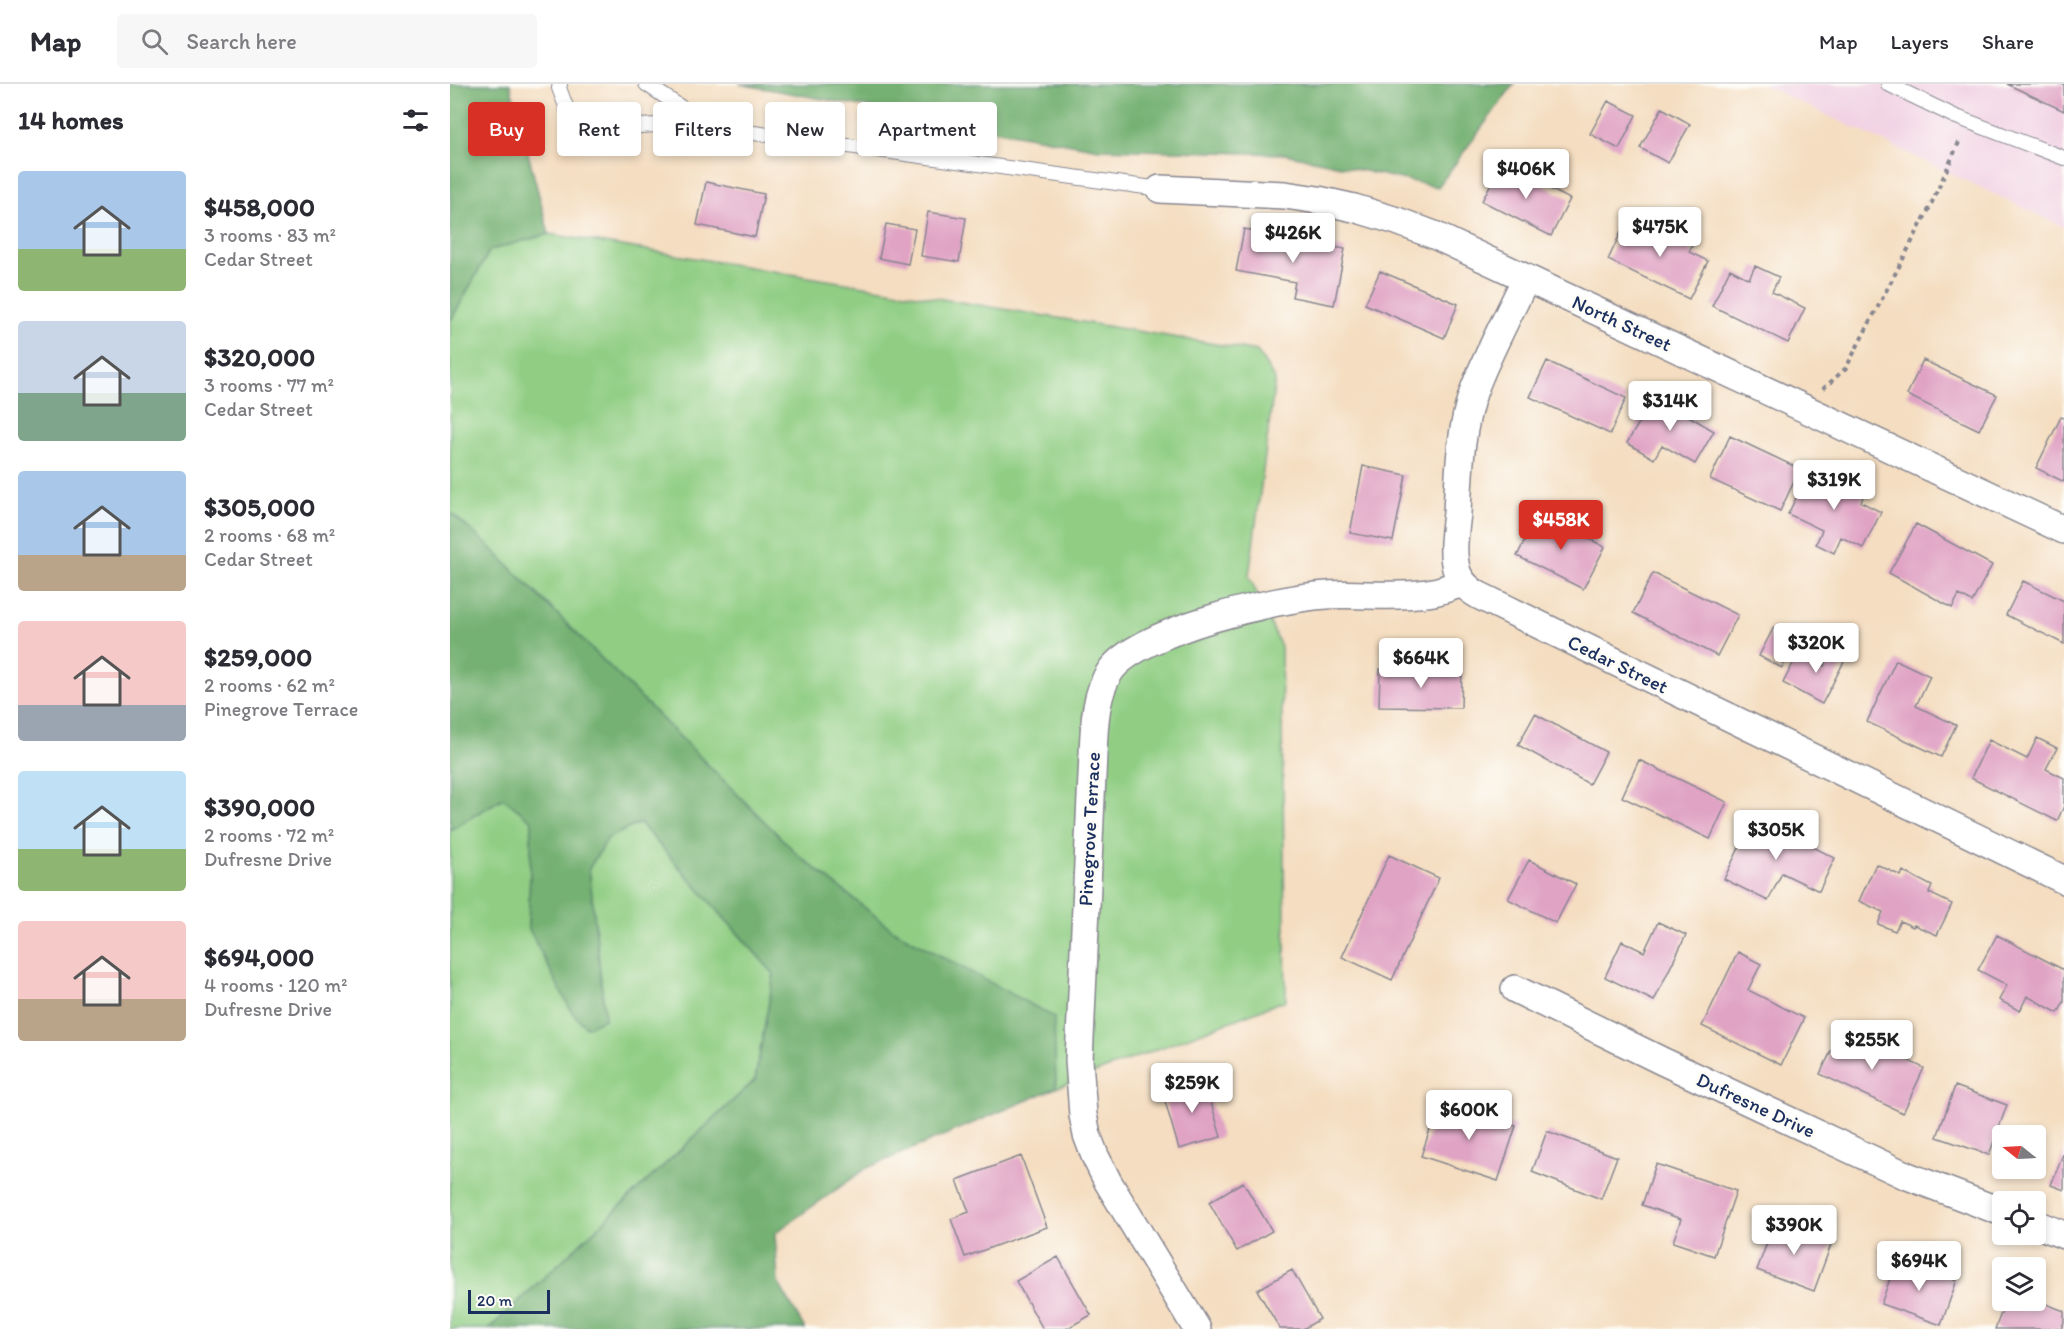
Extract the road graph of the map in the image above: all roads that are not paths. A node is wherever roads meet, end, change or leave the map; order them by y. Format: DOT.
graph roads {
  1 [pos="560,84"];
  2 [pos="646,84"];
  3 [pos="1888,84"];
  4 [pos="673,102"];
  5 [pos="653,125"];
  6 [pos="753,133"];
  7 [pos="2064,158"];
  8 [pos="1160,189"];
  9 [pos="1526,278"];
  10 [pos="2064,530"];
  11 [pos="1462,583"];
  12 [pos="2064,880"];
  13 [pos="1515,989"];
  14 [pos="1992,1208"];
  15 [pos="2046,1228"];
  16 [pos="2064,1235"];
  17 [pos="1197,1329"];
  1 -- 5 [label="lane"];
  2 -- 4 [label="lane"];
  3 -- 7 [label="lane"];
  6 -- 8 [label="lane"];
  8 -- 9 [label="street, North Street"];
  9 -- 10 [label="street, North Street"];
  9 -- 11 [label="street"];
  11 -- 12 [label="street, Cedar Street"];
  11 -- 17 [label="street, Pinegrove Terrace"];
  13 -- 14 [label="street, Dufresne Drive"];
  15 -- 16 [label="street"];
}
